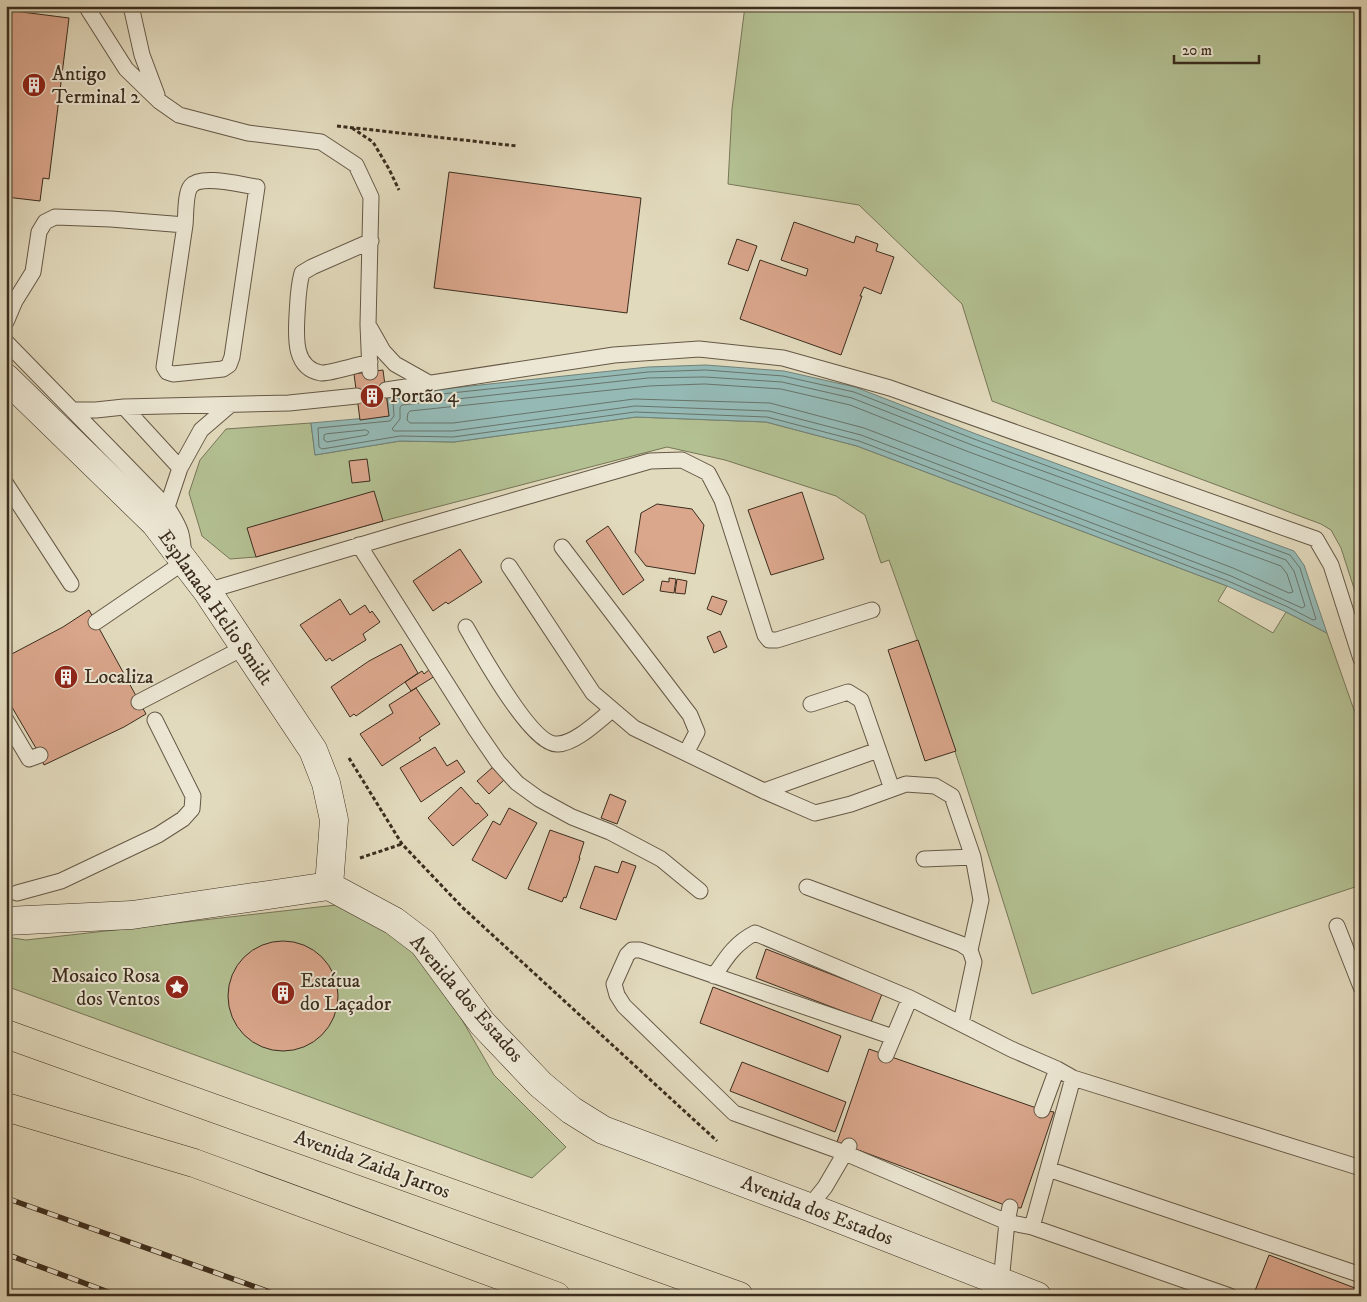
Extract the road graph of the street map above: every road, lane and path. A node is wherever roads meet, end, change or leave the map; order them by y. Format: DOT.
graph roads {
  1 [pos="86,6"];
  2 [pos="131,6"];
  3 [pos="159,101"];
  4 [pos="333,125"];
  5 [pos="518,146"];
  6 [pos="185,225"];
  7 [pos="371,241"];
  8 [pos="6,322"];
  9 [pos="368,325"];
  10 [pos="6,342"];
  11 [pos="6,378"];
  12 [pos="427,382"];
  13 [pos="386,390"];
  14 [pos="357,396"];
  15 [pos="230,405"];
  16 [pos="124,406"];
  17 [pos="74,410"];
  18 [pos="180,468"];
  19 [pos="6,484"];
  20 [pos="167,507"];
  21 [pos="359,545"];
  22 [pos="562,547"];
  23 [pos="184,562"];
  24 [pos="509,566"];
  25 [pos="71,584"];
  26 [pos="207,591"];
  27 [pos="872,610"];
  28 [pos="96,622"];
  29 [pos="466,627"];
  30 [pos="245,647"];
  31 [pos="1361,660"];
  32 [pos="139,702"];
  33 [pos="810,704"];
  34 [pos="612,710"];
  35 [pos="6,720"];
  36 [pos="155,720"];
  37 [pos="878,750"];
  38 [pos="686,753"];
  39 [pos="348,756"];
  40 [pos="35,757"];
  41 [pos="892,790"];
  42 [pos="764,791"];
  43 [pos="402,844"];
  44 [pos="973,857"];
  45 [pos="924,859"];
  46 [pos="330,874"];
  47 [pos="807,887"];
  48 [pos="700,892"];
  49 [pos="17,893"];
  50 [pos="6,920"];
  51 [pos="1337,926"];
  52 [pos="970,950"];
  53 [pos="714,976"];
  54 [pos="1361,987"];
  55 [pos="910,998"];
  56 [pos="961,1023"];
  57 [pos="6,1034"];
  58 [pos="893,1037"];
  59 [pos="886,1055"];
  60 [pos="1057,1069"];
  61 [pos="1073,1078"];
  62 [pos="6,1107"];
  63 [pos="1042,1110"];
  64 [pos="722,1145"];
  65 [pos="847,1149"];
  66 [pos="1361,1168"];
  67 [pos="1048,1169"];
  68 [pos="809,1207"];
  69 [pos="1010,1207"];
  70 [pos="1006,1222"];
  71 [pos="1032,1227"];
  72 [pos="1361,1275"];
  73 [pos="1001,1282"];
  74 [pos="556,1296"];
  75 [pos="739,1296"];
  76 [pos="1037,1296"];
  77 [pos="1230,1296"];
  1 -- 3 [label="lane"];
  2 -- 3 [label="lane"];
  3 -- 7 [label="lane"];
  4 -- 5 [label="path"];
  6 -- 6 [label="lane"];
  6 -- 8 [label="lane"];
  7 -- 9 [label="lane"];
  7 -- 9 [label="lane"];
  9 -- 12 [label="lane"];
  10 -- 17 [label="lane"];
  11 -- 23 [label="street, Esplanada Helio Smidt"];
  12 -- 13 [label="lane"];
  12 -- 31 [label="lane"];
  14 -- 15 [label="lane"];
  15 -- 16 [label="lane"];
  15 -- 18 [label="lane"];
  16 -- 17 [label="lane"];
  16 -- 18 [label="lane"];
  17 -- 20 [label="lane"];
  18 -- 20 [label="lane"];
  19 -- 25 [label="lane"];
  20 -- 23 [label="lane"];
  21 -- 26 [label="lane"];
  21 -- 27 [label="lane"];
  21 -- 48 [label="lane"];
  22 -- 38 [label="lane"];
  23 -- 26 [label="street, Esplanada Helio Smidt"];
  23 -- 28 [label="lane"];
  24 -- 34 [label="lane"];
  26 -- 30 [label="street, Esplanada Helio Smidt"];
  29 -- 34 [label="lane"];
  30 -- 32 [label="lane"];
  30 -- 46 [label="street, Esplanada Helio Smidt"];
  33 -- 37 [label="lane"];
  34 -- 38 [label="lane"];
  35 -- 40 [label="lane"];
  36 -- 49 [label="lane"];
  37 -- 41 [label="lane"];
  37 -- 42 [label="lane"];
  38 -- 42 [label="lane"];
  39 -- 43 [label="path"];
  41 -- 42 [label="lane"];
  41 -- 44 [label="lane"];
  43 -- 46 [label="path"];
  43 -- 64 [label="path"];
  44 -- 45 [label="lane"];
  44 -- 52 [label="lane"];
  46 -- 50 [label="street"];
  46 -- 68 [label="street, Avenida dos Estados"];
  47 -- 52 [label="lane"];
  51 -- 54 [label="lane"];
  52 -- 56 [label="lane"];
  53 -- 55 [label="lane"];
  53 -- 58 [label="lane"];
  53 -- 65 [label="lane"];
  55 -- 56 [label="lane"];
  55 -- 58 [label="lane"];
  56 -- 60 [label="lane"];
  57 -- 75 [label="highway, Avenida Zaida Jarros"];
  58 -- 59 [label="lane"];
  60 -- 61 [label="lane"];
  60 -- 63 [label="lane"];
  61 -- 66 [label="lane"];
  61 -- 67 [label="lane"];
  62 -- 74 [label="highway"];
  65 -- 68 [label="lane"];
  65 -- 70 [label="lane"];
  67 -- 71 [label="lane"];
  67 -- 72 [label="lane"];
  68 -- 73 [label="street, Avenida dos Estados"];
  69 -- 70 [label="lane"];
  70 -- 71 [label="lane"];
  70 -- 73 [label="lane"];
  71 -- 77 [label="lane"];
  73 -- 76 [label="street, Avenida dos Estados"];
}
